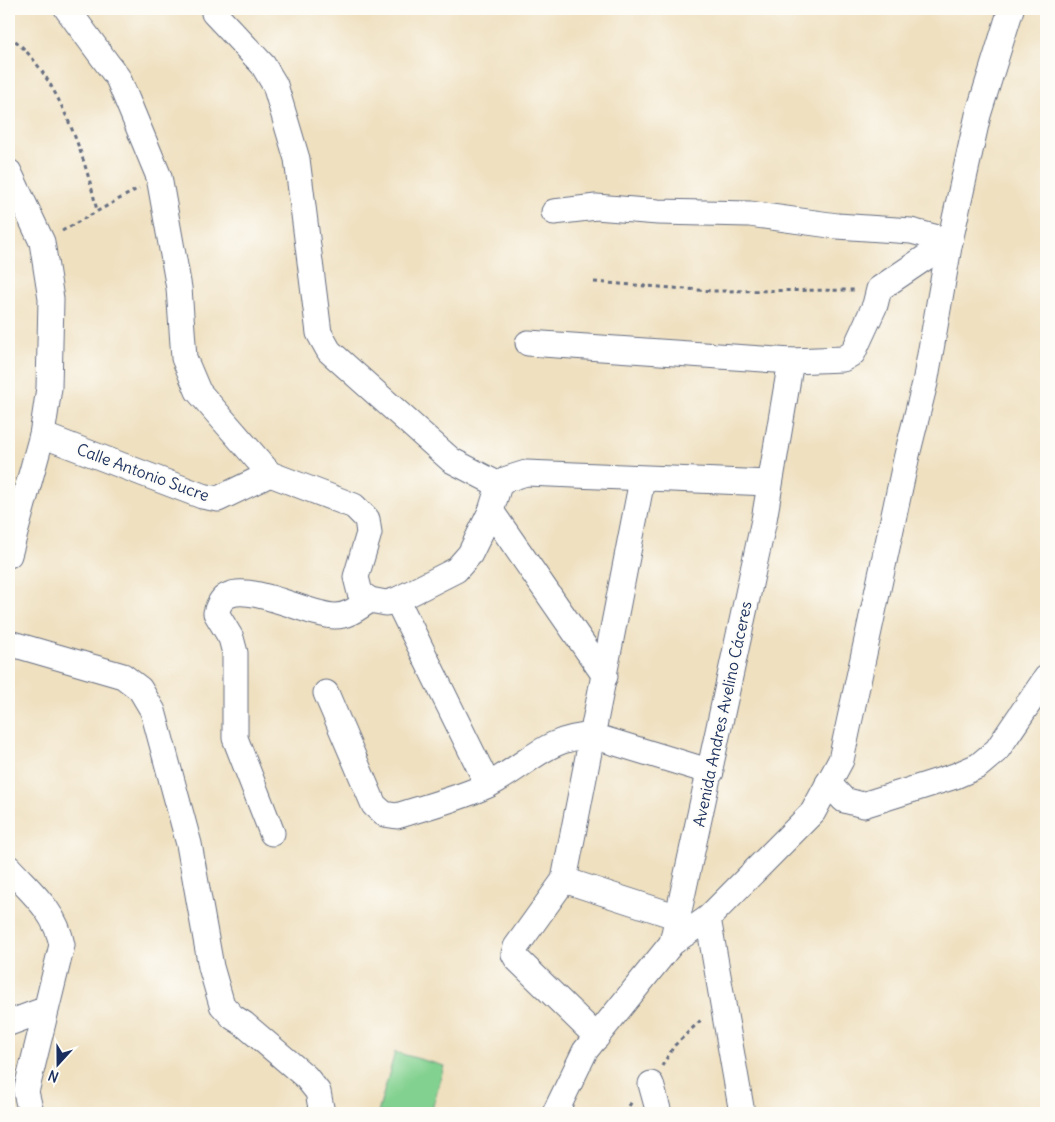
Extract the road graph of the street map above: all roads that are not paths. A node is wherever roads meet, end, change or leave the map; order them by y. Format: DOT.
graph roads {
  1 [pos="67,9"];
  2 [pos="1011,9"];
  3 [pos="214,13"];
  4 [pos="9,172"];
  5 [pos="554,212"];
  6 [pos="950,241"];
  7 [pos="528,343"];
  8 [pos="791,360"];
  9 [pos="42,434"];
  10 [pos="270,474"];
  11 [pos="642,480"];
  12 [pos="769,483"];
  13 [pos="499,485"];
  14 [pos="491,511"];
  15 [pos="9,554"];
  16 [pos="370,600"];
  17 [pos="397,600"];
  18 [pos="9,643"];
  19 [pos="604,676"];
  20 [pos="1046,678"];
  21 [pos="326,692"];
  22 [pos="593,736"];
  23 [pos="711,772"];
  24 [pos="828,783"];
  25 [pos="488,785"];
  26 [pos="272,833"];
  27 [pos="9,868"];
  28 [pos="564,880"];
  29 [pos="678,917"];
  30 [pos="708,918"];
  31 [pos="672,943"];
  32 [pos="44,1010"];
  33 [pos="9,1023"];
  34 [pos="597,1037"];
  35 [pos="651,1084"];
  36 [pos="31,1113"];
  37 [pos="322,1113"];
  38 [pos="555,1113"];
  39 [pos="659,1113"];
  40 [pos="742,1113"];
  1 -- 10 [label="street"];
  2 -- 6 [label="street"];
  3 -- 13 [label="street"];
  4 -- 9 [label="street"];
  5 -- 6 [label="street"];
  6 -- 8 [label="street"];
  6 -- 24 [label="street"];
  7 -- 8 [label="street"];
  8 -- 12 [label="street, Avenida Andres Avelino Cáceres"];
  9 -- 10 [label="street, Calle Antonio Sucre"];
  9 -- 15 [label="street"];
  10 -- 16 [label="street"];
  11 -- 12 [label="street"];
  11 -- 13 [label="street"];
  11 -- 19 [label="street"];
  12 -- 23 [label="street, Avenida Andres Avelino Cáceres"];
  13 -- 14 [label="street"];
  14 -- 17 [label="street"];
  14 -- 19 [label="street"];
  16 -- 17 [label="street"];
  16 -- 26 [label="street"];
  17 -- 25 [label="street"];
  18 -- 37 [label="street"];
  19 -- 22 [label="street"];
  20 -- 24 [label="street"];
  21 -- 25 [label="street"];
  22 -- 23 [label="street"];
  22 -- 25 [label="street"];
  22 -- 28 [label="street"];
  23 -- 29 [label="street, Avenida Andres Avelino Cáceres"];
  24 -- 30 [label="street"];
  27 -- 32 [label="street"];
  28 -- 29 [label="street"];
  28 -- 34 [label="street"];
  29 -- 31 [label="street, Avenida Andres Avelino Cáceres"];
  30 -- 31 [label="street"];
  30 -- 40 [label="street"];
  31 -- 34 [label="street"];
  32 -- 33 [label="street"];
  32 -- 36 [label="street"];
  34 -- 38 [label="street"];
  35 -- 39 [label="street"];
}
